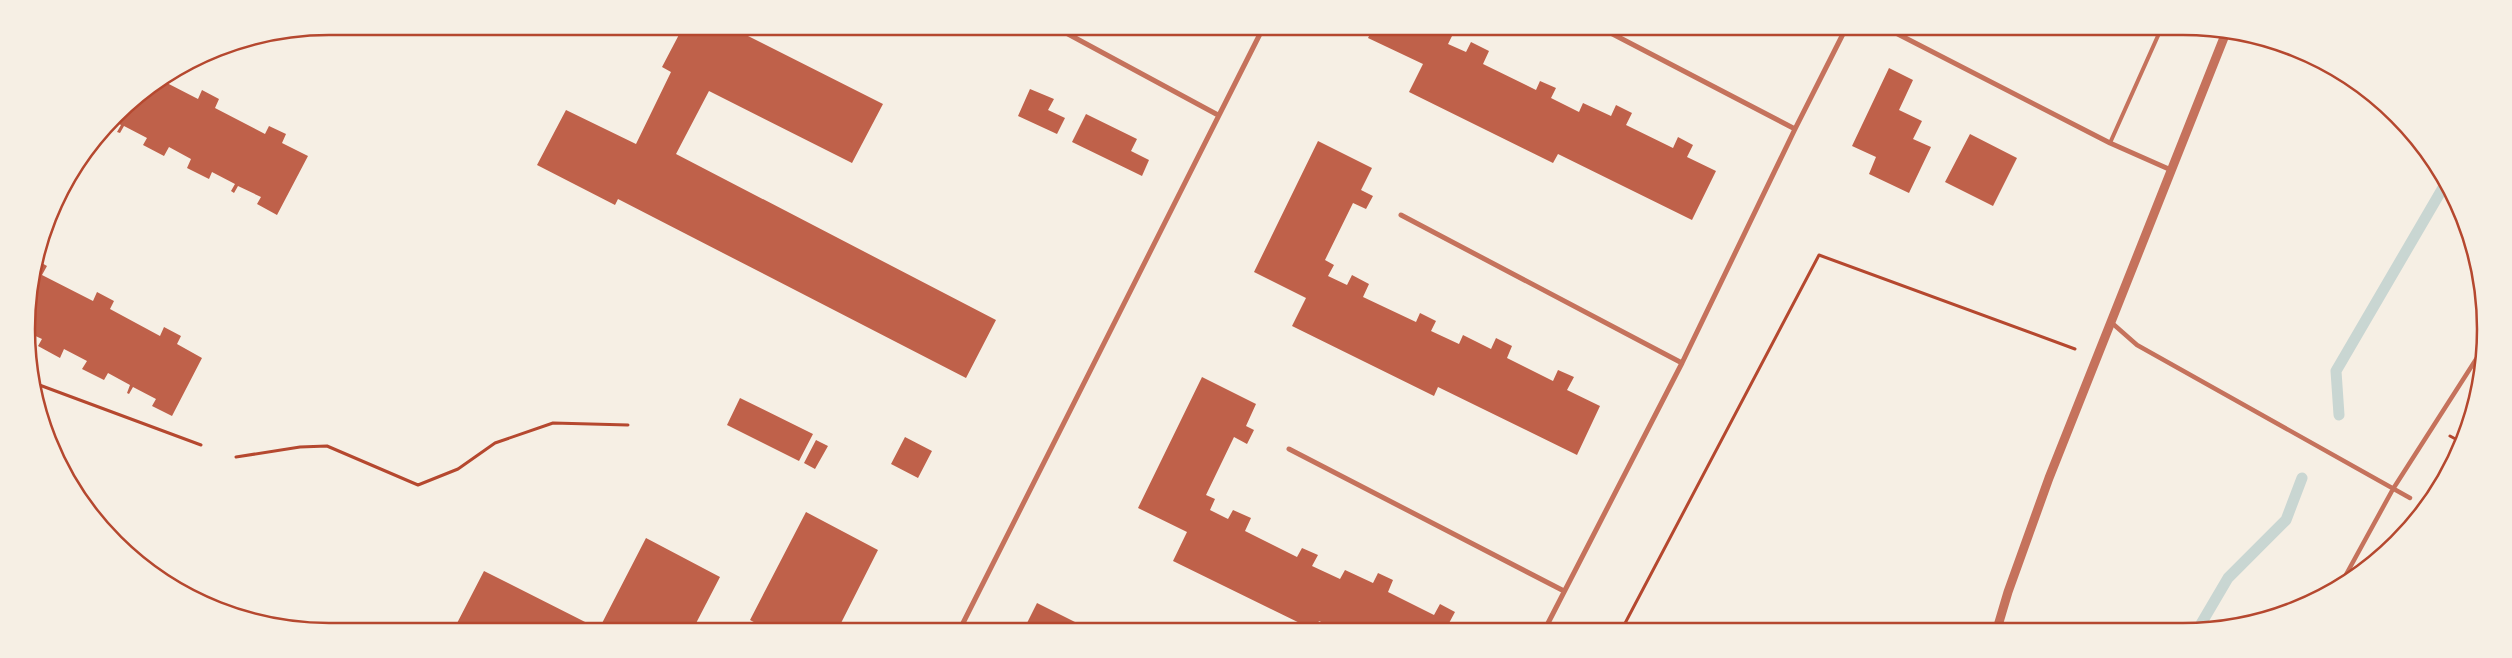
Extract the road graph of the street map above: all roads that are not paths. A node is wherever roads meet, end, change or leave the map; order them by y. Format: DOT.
graph roads {
  1 [pos="1070,35"];
  2 [pos="1259,35"];
  3 [pos="1615,35"];
  4 [pos="1842,35"];
  5 [pos="1900,35"];
  6 [pos="2158,35"];
  7 [pos="2224,38"];
  8 [pos="1218,115"];
  9 [pos="1795,128"];
  10 [pos="2110,143"];
  11 [pos="2171,170"];
  12 [pos="1401,214"];
  13 [pos="2111,322"];
  14 [pos="2475,362"];
  15 [pos="1682,363"];
  16 [pos="1288,449"];
  17 [pos="2393,489"];
  18 [pos="2410,498"];
  19 [pos="2348,572"];
  20 [pos="1564,591"];
  21 [pos="963,623"];
  22 [pos="1548,623"];
  23 [pos="1999,623"];
  1 -- 8 [label="street"];
  2 -- 8 [label="street"];
  3 -- 9 [label="street"];
  4 -- 9 [label="street"];
  5 -- 10 [label="street"];
  6 -- 10 [label="lane"];
  7 -- 11 [label="street"];
  8 -- 21 [label="street"];
  9 -- 15 [label="street"];
  10 -- 11 [label="street"];
  11 -- 13 [label="street"];
  12 -- 15 [label="street"];
  13 -- 17 [label="street"];
  13 -- 23 [label="street"];
  14 -- 17 [label="street"];
  15 -- 20 [label="street"];
  16 -- 20 [label="street"];
  17 -- 18 [label="street"];
  17 -- 19 [label="street"];
  20 -- 22 [label="street"];
}
